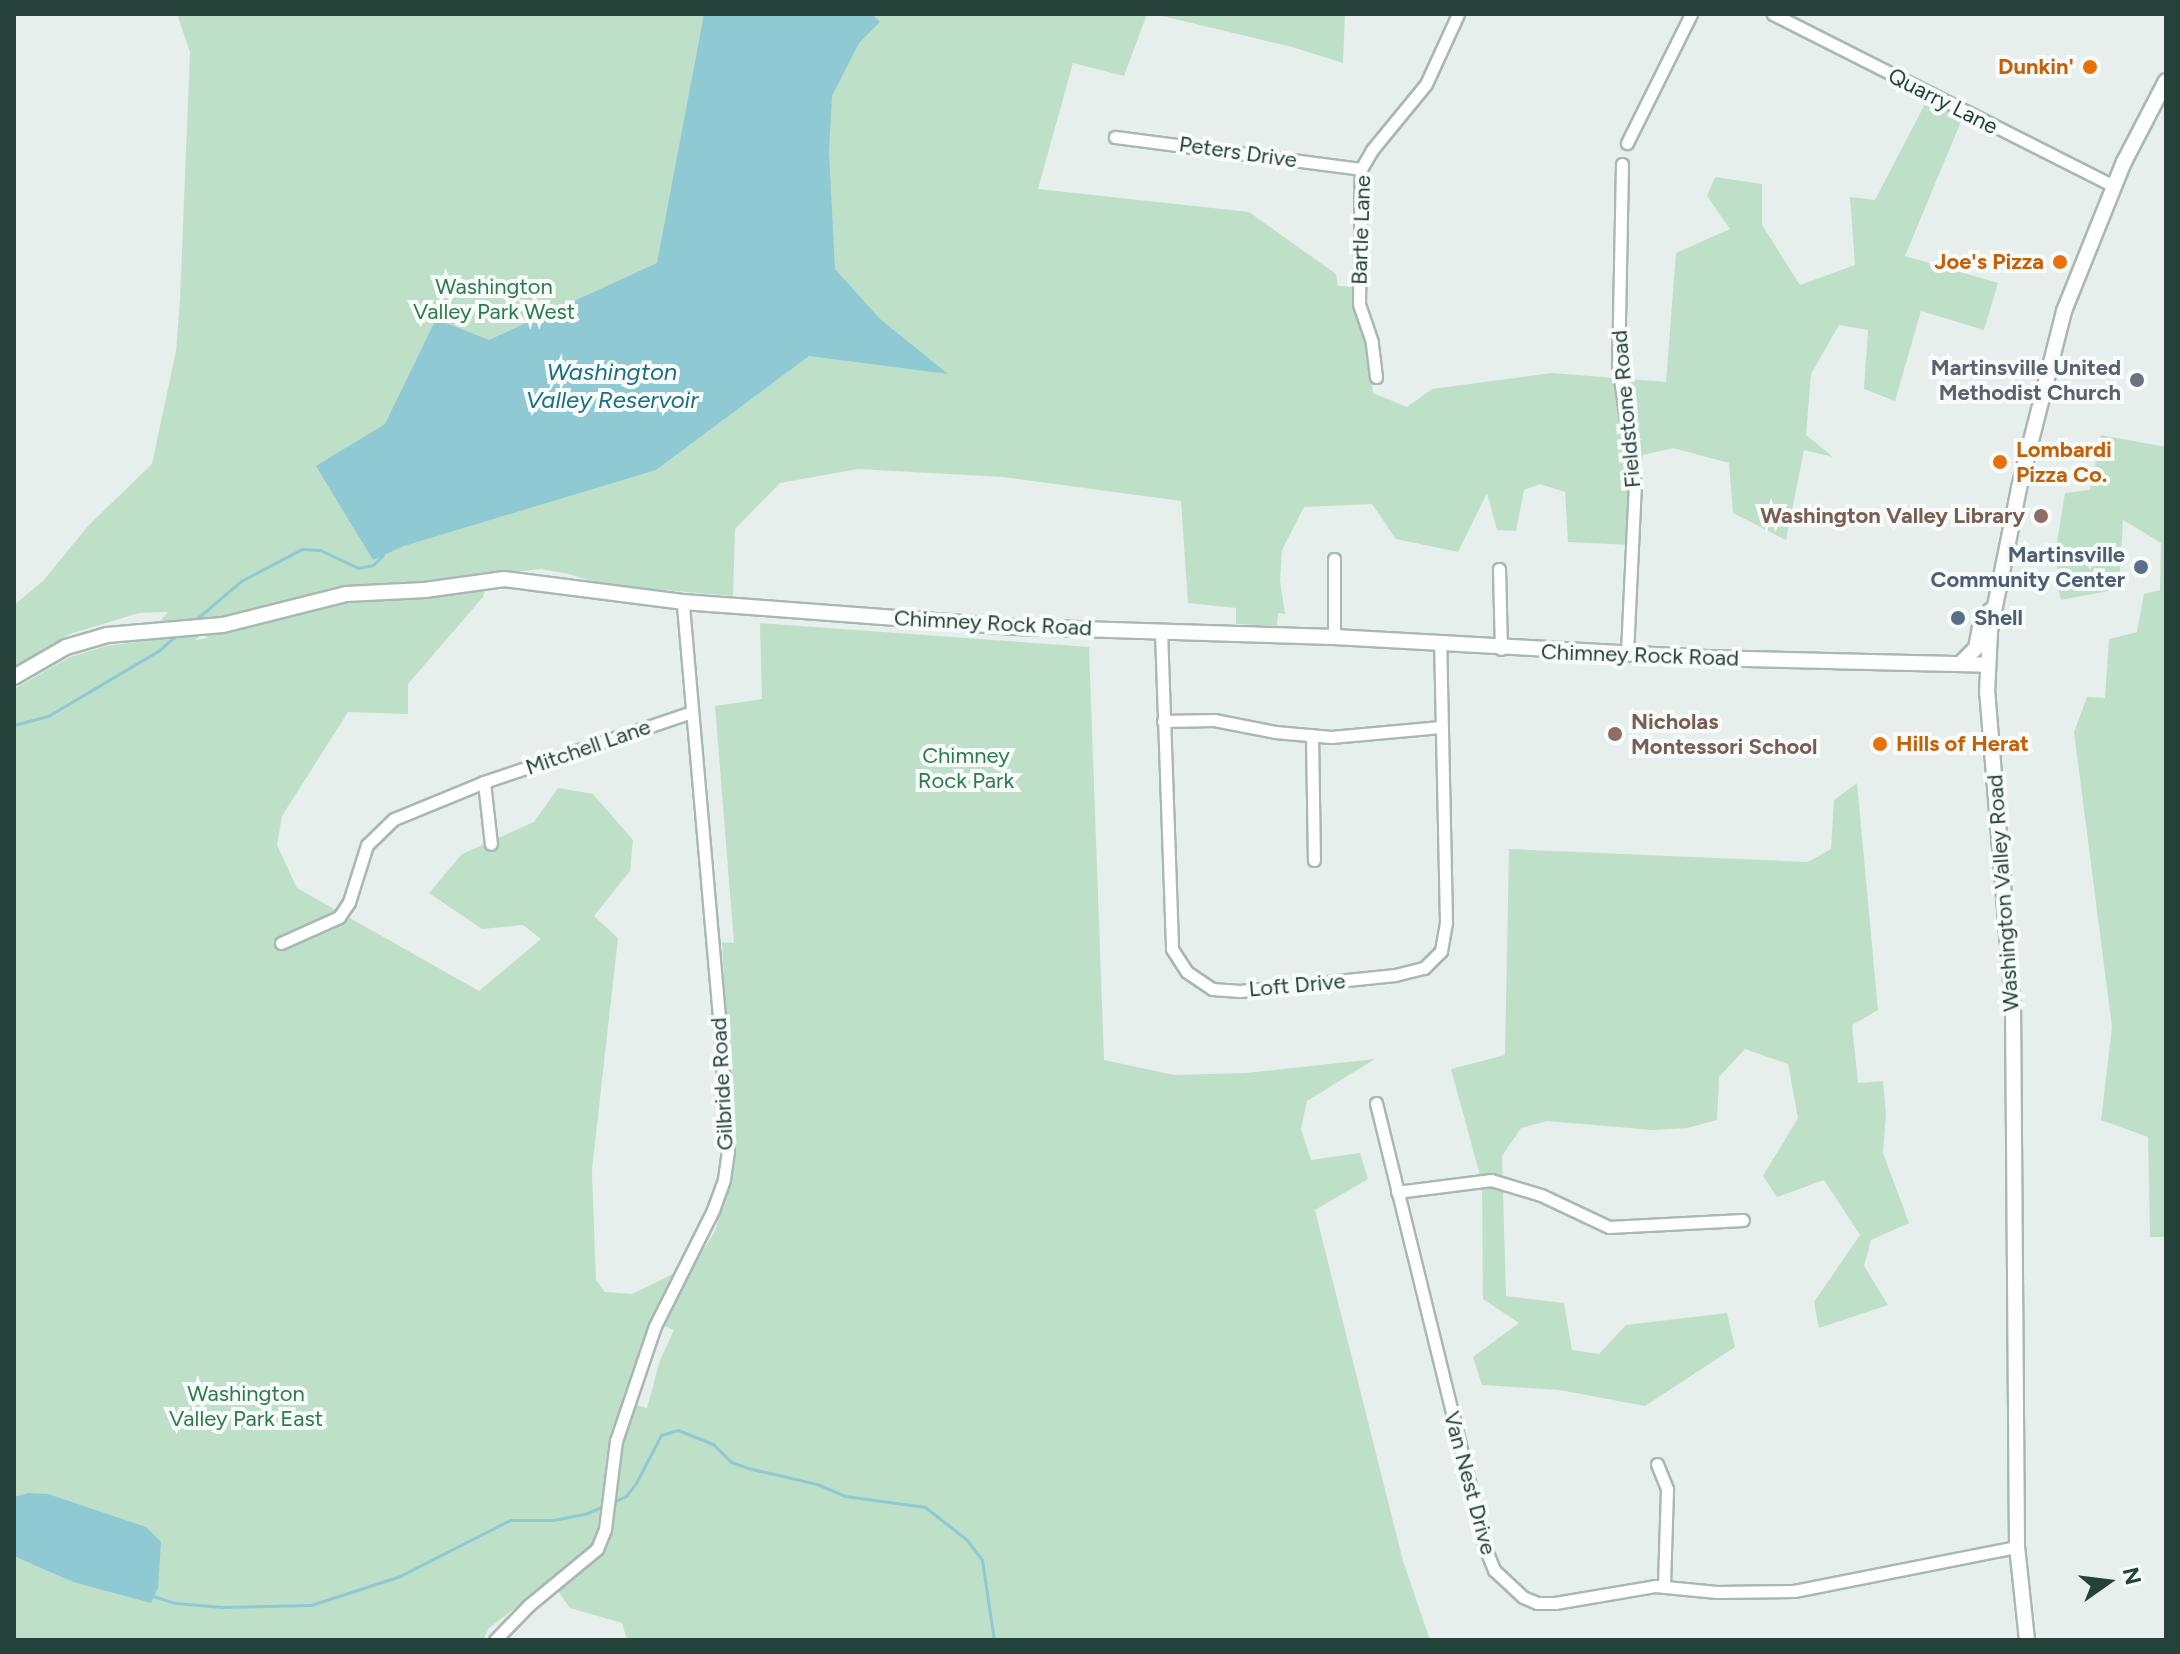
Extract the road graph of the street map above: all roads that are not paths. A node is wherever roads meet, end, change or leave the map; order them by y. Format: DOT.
graph roads {
  1 [pos="1458,14"];
  2 [pos="1691,14"];
  3 [pos="1773,14"];
  4 [pos="2166,81"];
  5 [pos="1115,137"];
  6 [pos="1627,143"];
  7 [pos="1622,164"];
  8 [pos="1361,169"];
  9 [pos="2114,186"];
  10 [pos="1376,377"];
  11 [pos="1334,559"];
  12 [pos="1499,569"];
  13 [pos="683,602"];
  14 [pos="1993,607"];
  15 [pos="1161,631"];
  16 [pos="1334,637"];
  17 [pos="1440,644"];
  18 [pos="1501,649"];
  19 [pos="1627,655"];
  20 [pos="1960,664"];
  21 [pos="1988,665"];
  22 [pos="14,677"];
  23 [pos="692,712"];
  24 [pos="1163,721"];
  25 [pos="1441,727"];
  26 [pos="1312,735"];
  27 [pos="484,782"];
  28 [pos="491,844"];
  29 [pos="1314,860"];
  30 [pos="281,943"];
  31 [pos="1376,1103"];
  32 [pos="1397,1192"];
  33 [pos="1743,1220"];
  34 [pos="1657,1464"];
  35 [pos="2017,1547"];
  36 [pos="1664,1587"];
  37 [pos="495,1640"];
  38 [pos="2027,1640"];
  1 -- 8 [label="street, Bartle Lane"];
  2 -- 6 [label="street"];
  3 -- 9 [label="street, Quarry Lane"];
  4 -- 9 [label="street, Washington Valley Road"];
  5 -- 8 [label="street, Peters Drive"];
  7 -- 19 [label="street, Fieldstone Road"];
  8 -- 10 [label="street, Bartle Lane"];
  9 -- 14 [label="street, Washington Valley Road"];
  11 -- 16 [label="street"];
  12 -- 18 [label="street"];
  13 -- 15 [label="street, Chimney Rock Road"];
  13 -- 22 [label="street, Chimney Rock Road"];
  13 -- 23 [label="street, Gilbride Road"];
  14 -- 20 [label="street"];
  14 -- 21 [label="street, Washington Valley Road"];
  15 -- 16 [label="street, Chimney Rock Road"];
  15 -- 24 [label="street, Loft Drive"];
  16 -- 17 [label="street, Chimney Rock Road"];
  17 -- 18 [label="street, Chimney Rock Road"];
  17 -- 25 [label="street, Loft Drive"];
  18 -- 19 [label="street, Chimney Rock Road"];
  19 -- 20 [label="street, Chimney Rock Road"];
  20 -- 21 [label="street, Chimney Rock Road"];
  21 -- 35 [label="street, Washington Valley Road"];
  23 -- 27 [label="street, Mitchell Lane"];
  23 -- 37 [label="street, Gilbride Road"];
  24 -- 25 [label="street, Loft Drive"];
  24 -- 26 [label="street"];
  25 -- 26 [label="street"];
  26 -- 29 [label="street"];
  27 -- 28 [label="street"];
  27 -- 30 [label="street, Mitchell Lane"];
  31 -- 32 [label="street, Van Nest Drive"];
  32 -- 33 [label="street"];
  32 -- 36 [label="street, Van Nest Drive"];
  34 -- 36 [label="street"];
  35 -- 36 [label="street, Van Nest Drive"];
  35 -- 38 [label="street, Washington Valley Road"];
}
